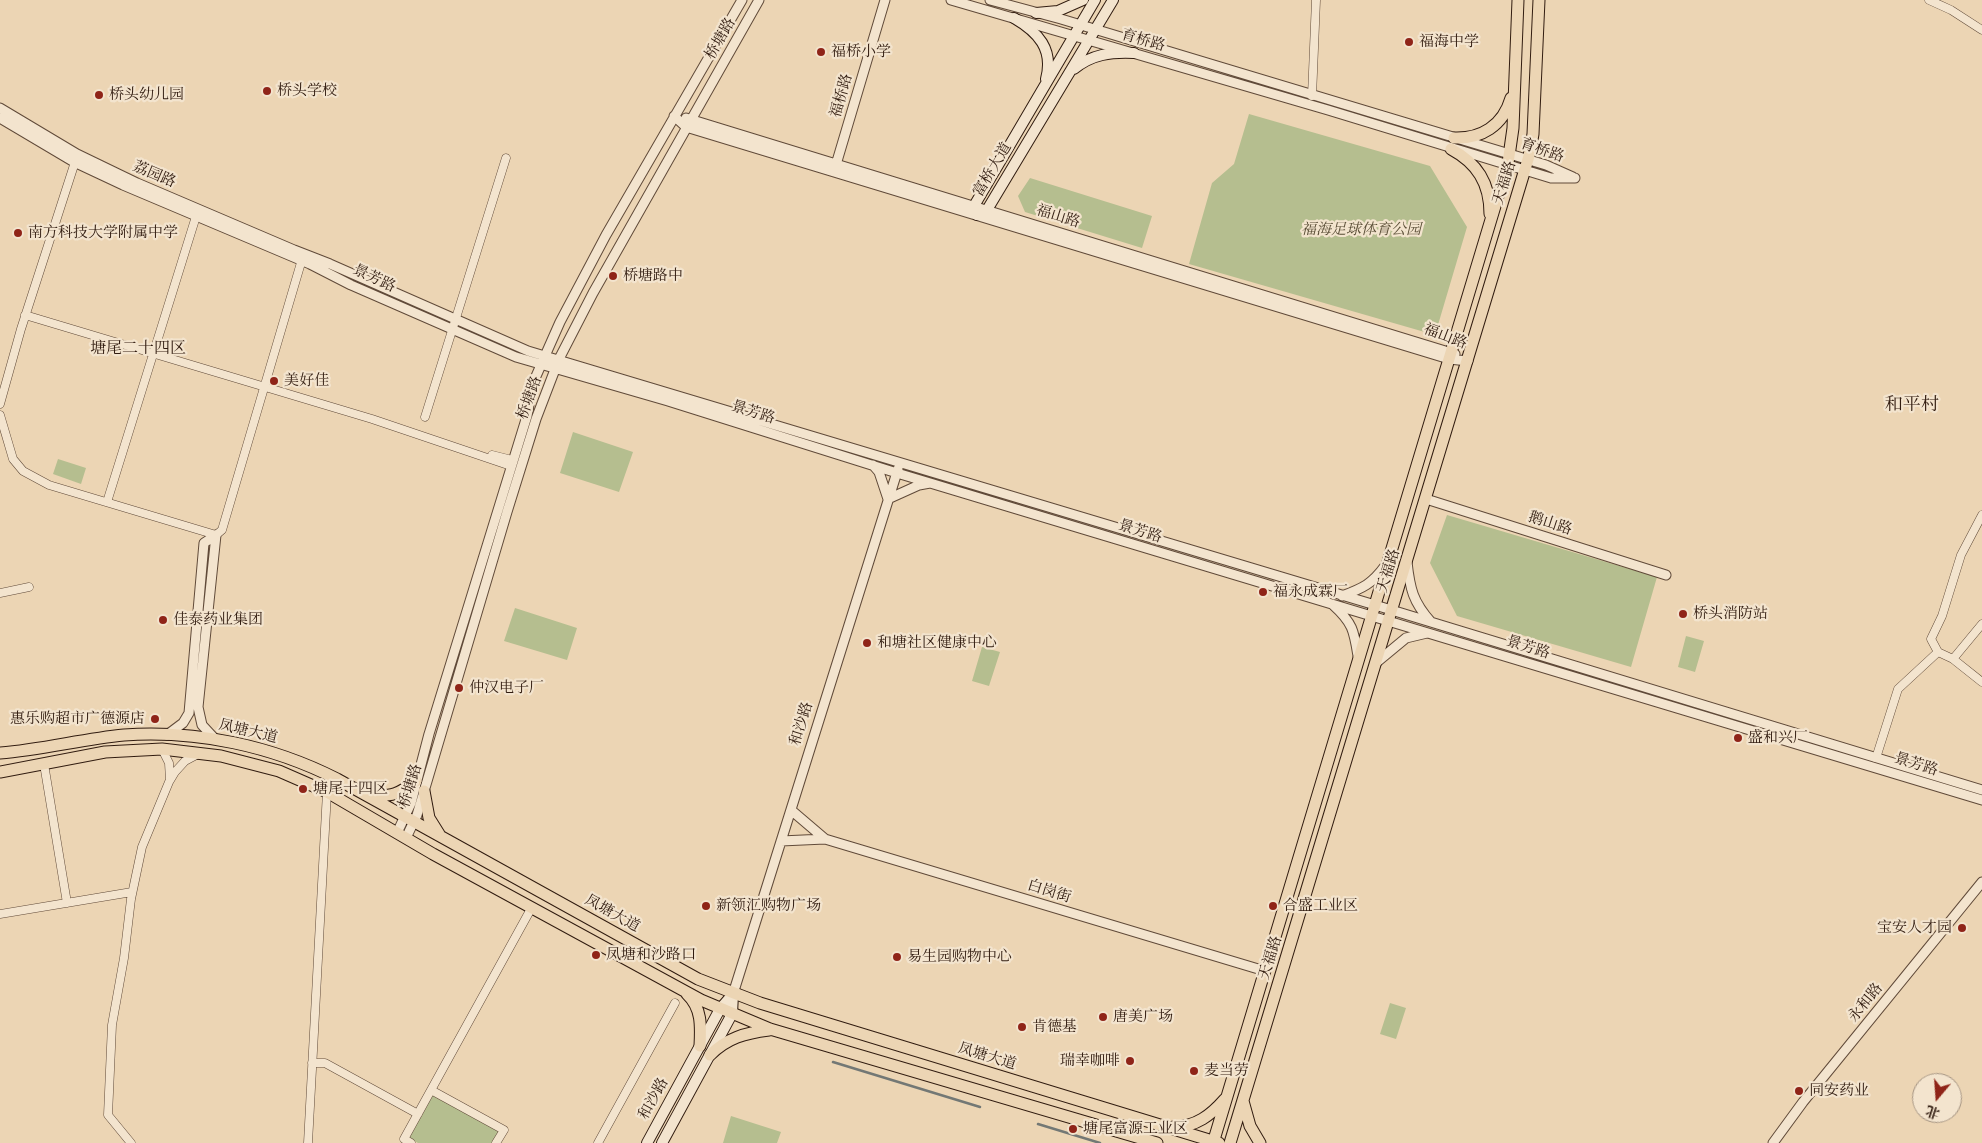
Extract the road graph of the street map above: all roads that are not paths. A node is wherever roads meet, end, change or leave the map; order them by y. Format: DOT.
graph roads {
  1 [pos="742,0"];
  2 [pos="759,0"];
  3 [pos="885,0"];
  4 [pos="951,0"];
  5 [pos="990,0"];
  6 [pos="1083,0"];
  7 [pos="1095,0"];
  8 [pos="1112,0"];
  9 [pos="1316,0"];
  10 [pos="1518,0"];
  11 [pos="1539,0"];
  12 [pos="1929,0"];
  13 [pos="1036,13"];
  14 [pos="1014,18"];
  15 [pos="1080,25"];
  16 [pos="1095,30"];
  17 [pos="1982,30"];
  18 [pos="1074,35"];
  19 [pos="1089,40"];
  20 [pos="1134,53"];
  21 [pos="1068,75"];
  22 [pos="1514,87"];
  23 [pos="1042,90"];
  24 [pos="1312,96"];
  25 [pos="0,108"];
  26 [pos="674,116"];
  27 [pos="0,118"];
  28 [pos="688,123"];
  29 [pos="1452,143"];
  30 [pos="76,158"];
  31 [pos="506,158"];
  32 [pos="1508,160"];
  33 [pos="1526,165"];
  34 [pos="835,168"];
  35 [pos="976,210"];
  36 [pos="987,210"];
  37 [pos="198,213"];
  38 [pos="1488,229"];
  39 [pos="302,257"];
  40 [pos="25,315"];
  41 [pos="454,324"];
  42 [pos="153,353"];
  43 [pos="544,355"];
  44 [pos="1450,355"];
  45 [pos="559,359"];
  46 [pos="1468,361"];
  47 [pos="540,364"];
  48 [pos="555,368"];
  49 [pos="265,387"];
  50 [pos="0,404"];
  51 [pos="0,415"];
  52 [pos="425,418"];
  53 [pos="511,463"];
  54 [pos="899,463"];
  55 [pos="872,465"];
  56 [pos="896,473"];
  57 [pos="932,483"];
  58 [pos="888,498"];
  59 [pos="1426,499"];
  60 [pos="107,502"];
  61 [pos="1982,515"];
  62 [pos="216,535"];
  63 [pos="1407,562"];
  64 [pos="1387,564"];
  65 [pos="1666,575"];
  66 [pos="30,587"];
  67 [pos="0,593"];
  68 [pos="1342,596"];
  69 [pos="1332,603"];
  70 [pos="1373,610"];
  71 [pos="1391,616"];
  72 [pos="1431,622"];
  73 [pos="1982,624"];
  74 [pos="1429,632"];
  75 [pos="1938,652"];
  76 [pos="1359,658"];
  77 [pos="1953,659"];
  78 [pos="1377,662"];
  79 [pos="1982,682"];
  80 [pos="167,735"];
  81 [pos="215,739"];
  82 [pos="162,749"];
  83 [pos="200,753"];
  84 [pos="0,754"];
  85 [pos="1876,758"];
  86 [pos="44,764"];
  87 [pos="0,772"];
  88 [pos="416,781"];
  89 [pos="169,782"];
  90 [pos="1982,790"];
  91 [pos="424,791"];
  92 [pos="327,792"];
  93 [pos="365,794"];
  94 [pos="1982,800"];
  95 [pos="791,810"];
  96 [pos="410,819"];
  97 [pos="401,836"];
  98 [pos="444,838"];
  99 [pos="825,839"];
  100 [pos="781,841"];
  101 [pos="1982,882"];
  102 [pos="132,892"];
  103 [pos="67,903"];
  104 [pos="532,907"];
  105 [pos="0,914"];
  106 [pos="1265,971"];
  107 [pos="682,989"];
  108 [pos="734,994"];
  109 [pos="675,1003"];
  110 [pos="720,1009"];
  111 [pos="732,1014"];
  112 [pos="770,1030"];
  113 [pos="700,1046"];
  114 [pos="710,1055"];
  115 [pos="312,1063"];
  116 [pos="431,1090"];
  117 [pos="1228,1095"];
  118 [pos="1243,1101"];
  119 [pos="418,1114"];
  120 [pos="1164,1127"];
  121 [pos="131,1143"];
  122 [pos="308,1143"];
  123 [pos="411,1143"];
  124 [pos="496,1143"];
  125 [pos="598,1143"];
  126 [pos="647,1143"];
  127 [pos="662,1143"];
  128 [pos="1156,1143"];
  129 [pos="1215,1143"];
  130 [pos="1230,1143"];
  131 [pos="1260,1143"];
  132 [pos="1773,1143"];
  1 -- 26 [label="street, 桥塘路"];
  2 -- 28 [label="street, 桥塘路"];
  3 -- 34 [label="street, 福桥路"];
  4 -- 14 [label="street, 育桥路"];
  5 -- 13 [label="street, 育桥路"];
  6 -- 13 [label="main road"];
  7 -- 15 [label="main road, 富桥大道"];
  8 -- 16 [label="main road, 富桥大道"];
  9 -- 24 [label="street"];
  10 -- 22 [label="main road, 天福路"];
  11 -- 33 [label="main road, 天福路"];
  12 -- 17 [label="street"];
  13 -- 15 [label="street, 育桥路"];
  14 -- 18 [label="street, 育桥路"];
  14 -- 23 [label="main road"];
  15 -- 16 [label="street, 育桥路"];
  15 -- 18 [label="main road, 富桥大道"];
  16 -- 19 [label="main road, 富桥大道"];
  16 -- 24 [label="street, 育桥路"];
  18 -- 19 [label="street, 育桥路"];
  18 -- 23 [label="main road, 富桥大道"];
  19 -- 20 [label="street, 育桥路"];
  19 -- 21 [label="main road, 富桥大道"];
  20 -- 21 [label="main road"];
  20 -- 29 [label="street, 育桥路"];
  21 -- 36 [label="main road, 富桥大道"];
  22 -- 29 [label="main road"];
  22 -- 32 [label="main road, 天福路"];
  23 -- 35 [label="main road, 富桥大道"];
  24 -- 29 [label="street, 育桥路"];
  25 -- 30 [label="street, 荔园路"];
  26 -- 28 [label="street, 福山路"];
  26 -- 43 [label="street, 桥塘路"];
  27 -- 30 [label="street, 荔园路"];
  28 -- 34 [label="street, 福山路"];
  28 -- 45 [label="street, 桥塘路"];
  29 -- 32 [label="street, 育桥路"];
  29 -- 38 [label="main road"];
  30 -- 37 [label="street, 荔园路"];
  30 -- 40 [label="street"];
  31 -- 41 [label="street"];
  32 -- 33 [label="street, 育桥路"];
  32 -- 38 [label="main road, 天福路"];
  33 -- 46 [label="main road, 天福路"];
  34 -- 35 [label="street, 福山路"];
  35 -- 36 [label="main road, 富桥大道"];
  35 -- 44 [label="street, 福山路"];
  36 -- 44 [label="street, 福山路"];
  37 -- 39 [label="street, 荔园路"];
  37 -- 42 [label="street"];
  38 -- 44 [label="main road, 天福路"];
  39 -- 41 [label="street, 景芳路"];
  39 -- 49 [label="street"];
  40 -- 42 [label="street"];
  40 -- 50 [label="street"];
  41 -- 43 [label="street, 景芳路"];
  41 -- 47 [label="street, 景芳路"];
  41 -- 52 [label="street"];
  42 -- 49 [label="street"];
  42 -- 60 [label="street"];
  43 -- 45 [label="street, 景芳路"];
  43 -- 47 [label="street, 桥塘路"];
  44 -- 46 [label="street, 福山路"];
  44 -- 64 [label="main road, 天福路"];
  45 -- 48 [label="street, 桥塘路"];
  45 -- 54 [label="street, 景芳路"];
  46 -- 59 [label="main road, 天福路"];
  47 -- 48 [label="street, 景芳路"];
  47 -- 53 [label="street, 桥塘路"];
  48 -- 55 [label="street, 景芳路"];
  48 -- 91 [label="street, 桥塘路"];
  49 -- 53 [label="street"];
  49 -- 62 [label="street"];
  51 -- 60 [label="street"];
  53 -- 88 [label="street, 桥塘路"];
  54 -- 56 [label="street, 和沙路"];
  54 -- 68 [label="street, 景芳路"];
  55 -- 56 [label="street, 景芳路"];
  55 -- 58 [label="street"];
  56 -- 57 [label="street, 景芳路"];
  56 -- 58 [label="street, 和沙路"];
  57 -- 58 [label="street"];
  57 -- 69 [label="street, 景芳路"];
  58 -- 95 [label="street, 和沙路"];
  59 -- 63 [label="main road, 天福路"];
  59 -- 65 [label="street, 鹅山路"];
  60 -- 62 [label="street"];
  61 -- 75 [label="street"];
  62 -- 80 [label="street"];
  62 -- 81 [label="street"];
  63 -- 71 [label="main road, 天福路"];
  63 -- 72 [label="street"];
  64 -- 68 [label="street"];
  64 -- 70 [label="main road, 天福路"];
  66 -- 67 [label="street"];
  68 -- 70 [label="street, 景芳路"];
  69 -- 70 [label="street, 景芳路"];
  69 -- 76 [label="street"];
  70 -- 71 [label="street, 景芳路"];
  70 -- 76 [label="main road, 天福路"];
  71 -- 72 [label="street, 景芳路"];
  71 -- 74 [label="street, 景芳路"];
  71 -- 78 [label="main road, 天福路"];
  72 -- 85 [label="street, 景芳路"];
  73 -- 77 [label="street"];
  74 -- 78 [label="street"];
  74 -- 94 [label="street, 景芳路"];
  75 -- 77 [label="street"];
  75 -- 85 [label="street"];
  76 -- 106 [label="main road, 天福路"];
  77 -- 79 [label="street"];
  78 -- 118 [label="main road, 天福路"];
  80 -- 81 [label="main road, 凤塘大道"];
  80 -- 84 [label="main road, 凤塘大道"];
  81 -- 93 [label="main road, 凤塘大道"];
  82 -- 83 [label="main road, 凤塘大道"];
  82 -- 86 [label="main road, 凤塘大道"];
  82 -- 89 [label="street"];
  83 -- 89 [label="street"];
  83 -- 92 [label="main road, 凤塘大道"];
  85 -- 90 [label="street, 景芳路"];
  86 -- 87 [label="main road, 凤塘大道"];
  86 -- 103 [label="street"];
  88 -- 93 [label="main road"];
  88 -- 96 [label="street, 桥塘路"];
  89 -- 102 [label="street"];
  91 -- 96 [label="street, 桥塘路"];
  91 -- 98 [label="main road"];
  92 -- 97 [label="main road, 凤塘大道"];
  92 -- 115 [label="street"];
  93 -- 96 [label="main road, 凤塘大道"];
  95 -- 99 [label="street"];
  95 -- 100 [label="street, 和沙路"];
  96 -- 97 [label="street, 桥塘路"];
  96 -- 98 [label="main road, 凤塘大道"];
  97 -- 104 [label="main road, 凤塘大道"];
  98 -- 108 [label="main road, 凤塘大道"];
  99 -- 100 [label="street"];
  99 -- 106 [label="street, 白岗街"];
  100 -- 108 [label="street, 和沙路"];
  101 -- 132 [label="street, 永和路"];
  102 -- 103 [label="street"];
  102 -- 121 [label="street"];
  103 -- 105 [label="street"];
  104 -- 107 [label="main road, 凤塘大道"];
  104 -- 116 [label="street"];
  106 -- 117 [label="main road, 天福路"];
  107 -- 110 [label="main road, 凤塘大道"];
  107 -- 113 [label="main road"];
  108 -- 110 [label="main road, 和沙路"];
  108 -- 111 [label="main road, 和沙路"];
  108 -- 120 [label="main road, 凤塘大道"];
  109 -- 125 [label="street"];
  110 -- 111 [label="main road, 凤塘大道"];
  110 -- 113 [label="main road, 和沙路"];
  111 -- 112 [label="main road, 凤塘大道"];
  111 -- 114 [label="main road, 和沙路"];
  112 -- 114 [label="main road"];
  112 -- 128 [label="main road, 凤塘大道"];
  113 -- 126 [label="main road, 和沙路"];
  114 -- 127 [label="main road, 和沙路"];
  115 -- 119 [label="street"];
  115 -- 122 [label="street"];
  116 -- 119 [label="street"];
  116 -- 124 [label="street"];
  117 -- 120 [label="main road"];
  117 -- 129 [label="main road, 天福路"];
  118 -- 130 [label="main road, 天福路"];
  118 -- 131 [label="main road"];
  119 -- 123 [label="street"];
  120 -- 129 [label="main road, 凤塘大道"];
}
